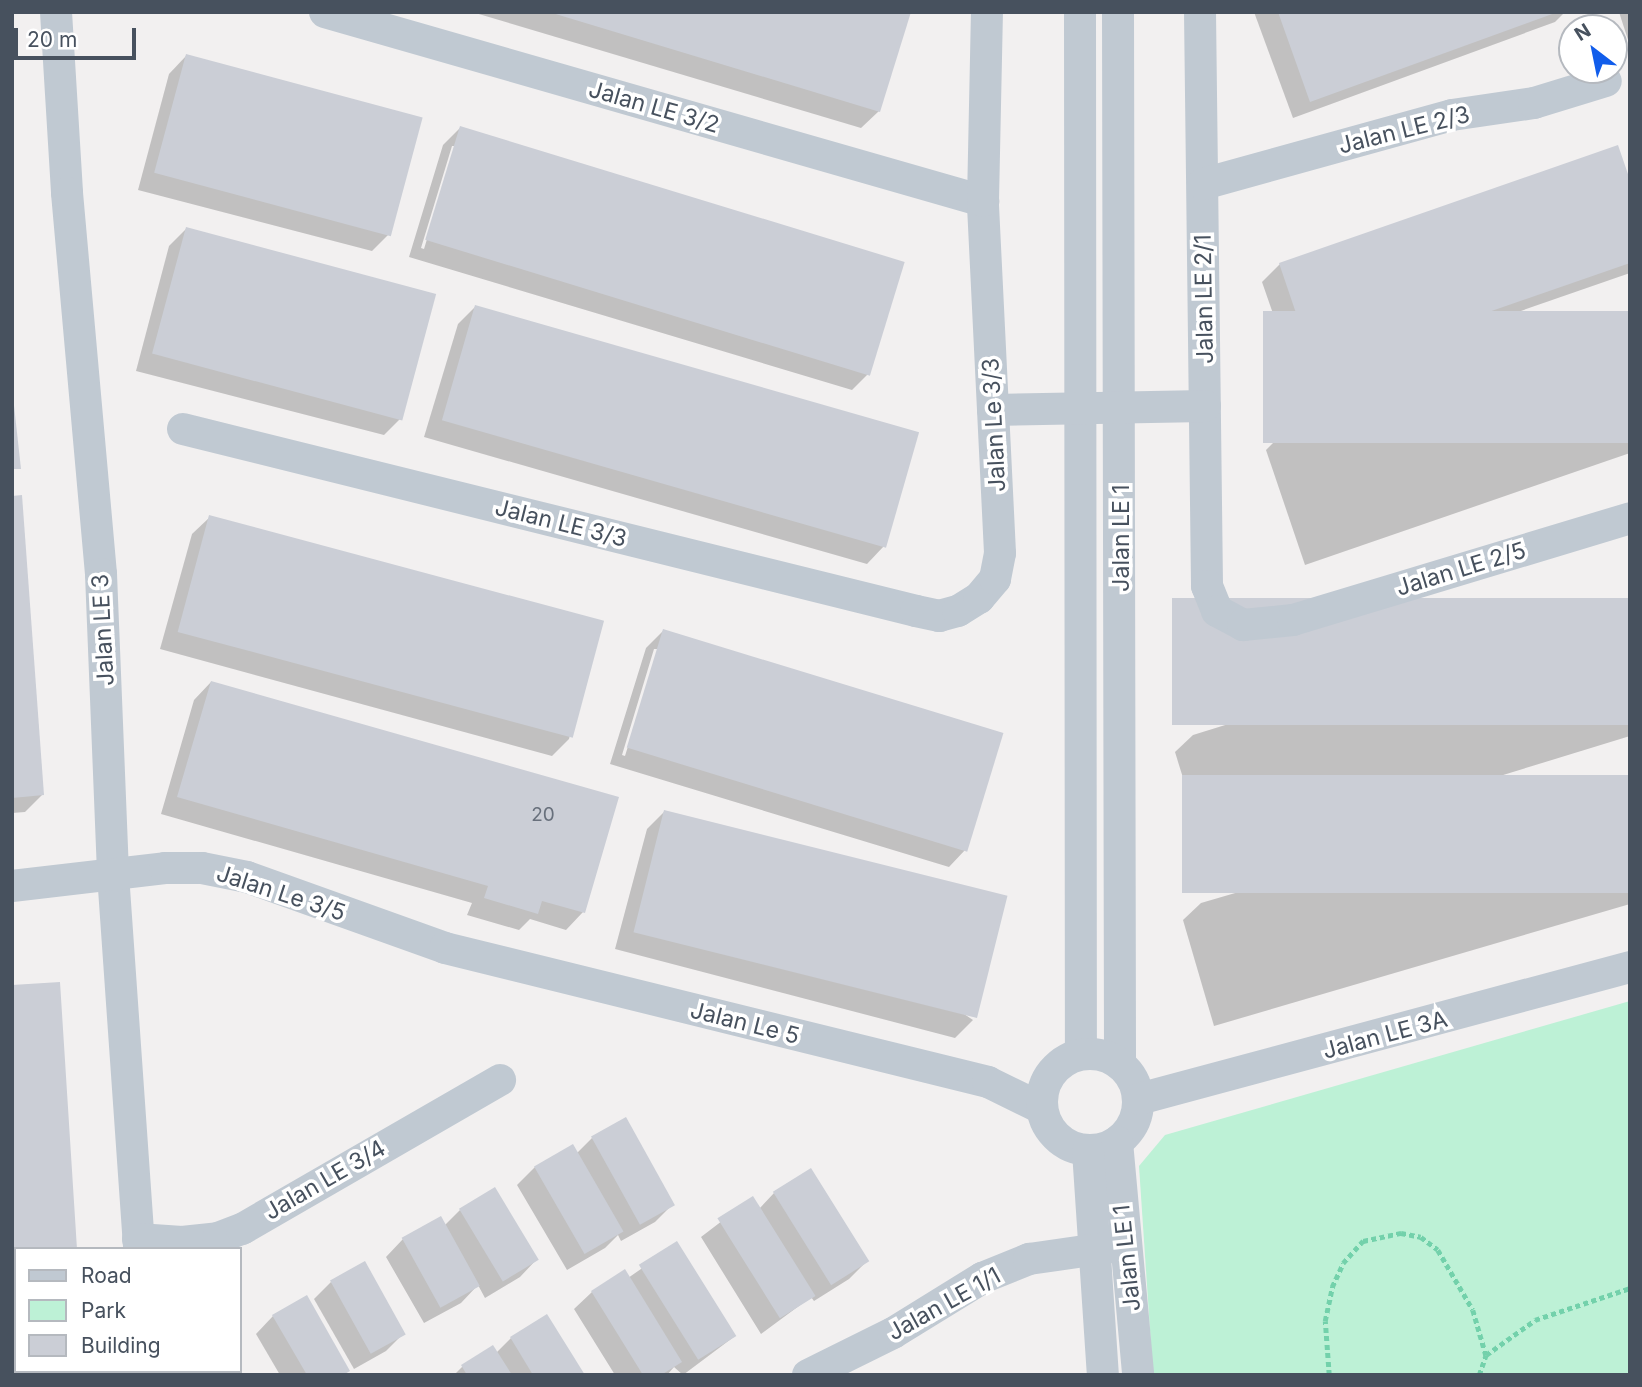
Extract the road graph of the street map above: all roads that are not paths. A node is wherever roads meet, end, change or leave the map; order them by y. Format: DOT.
graph roads {
  1 [pos="56,12"];
  2 [pos="325,12"];
  3 [pos="987,12"];
  4 [pos="1080,12"];
  5 [pos="1118,12"];
  6 [pos="1200,12"];
  7 [pos="1593,84"];
  8 [pos="1203,184"];
  9 [pos="984,201"];
  10 [pos="1205,406"];
  11 [pos="1121,408"];
  12 [pos="1084,409"];
  13 [pos="993,410"];
  14 [pos="183,429"];
  15 [pos="1630,518"];
  16 [pos="939,617"];
  17 [pos="1293,620"];
  18 [pos="113,874"];
  19 [pos="12,886"];
  20 [pos="445,948"];
  21 [pos="1630,967"];
  22 [pos="1082,1054"];
  23 [pos="1120,1063"];
  24 [pos="500,1080"];
  25 [pos="1139,1099"];
  26 [pos="1041,1108"];
  27 [pos="1102,1147"];
  28 [pos="139,1244"];
  29 [pos="1126,1245"];
  30 [pos="1093,1247"];
  31 [pos="808,1375"];
  32 [pos="1104,1375"];
  33 [pos="1138,1375"];
  1 -- 18 [label="street, Jalan LE 3"];
  2 -- 9 [label="street, Jalan LE 3/2"];
  3 -- 9 [label="street, Jalan Le 3/3"];
  4 -- 12 [label="street, Jalan LE 1"];
  5 -- 11 [label="street, Jalan LE 1"];
  6 -- 8 [label="street, Jalan LE 2/1"];
  7 -- 8 [label="street, Jalan LE 2/3"];
  8 -- 10 [label="street, Jalan LE 2/1"];
  9 -- 13 [label="street, Jalan Le 3/3"];
  10 -- 11 [label="street"];
  10 -- 17 [label="street, Jalan LE 2/1"];
  11 -- 12 [label="street"];
  11 -- 23 [label="street, Jalan LE 1"];
  12 -- 13 [label="street"];
  12 -- 22 [label="street, Jalan LE 1"];
  13 -- 16 [label="street, Jalan Le 3/3"];
  14 -- 16 [label="street, Jalan LE 3/3"];
  15 -- 17 [label="street, Jalan LE 2/5"];
  18 -- 19 [label="street, Jalan Le 3/5"];
  18 -- 20 [label="street, Jalan Le 3/5"];
  18 -- 28 [label="street, Jalan LE 3"];
  20 -- 26 [label="street, Jalan Le 5"];
  21 -- 25 [label="street, Jalan LE 3A"];
  22 -- 23 [label="street"];
  22 -- 26 [label="street"];
  23 -- 25 [label="street"];
  24 -- 28 [label="street, Jalan LE 3/4"];
  25 -- 27 [label="street"];
  26 -- 27 [label="street"];
  27 -- 29 [label="street, Jalan LE 1"];
  27 -- 30 [label="street, Jalan LE 1"];
  29 -- 30 [label="street, Jalan LE 1/1"];
  29 -- 33 [label="street, Jalan LE 1"];
  30 -- 31 [label="street, Jalan LE 1/1"];
  30 -- 32 [label="street, Jalan LE 1"];
}
